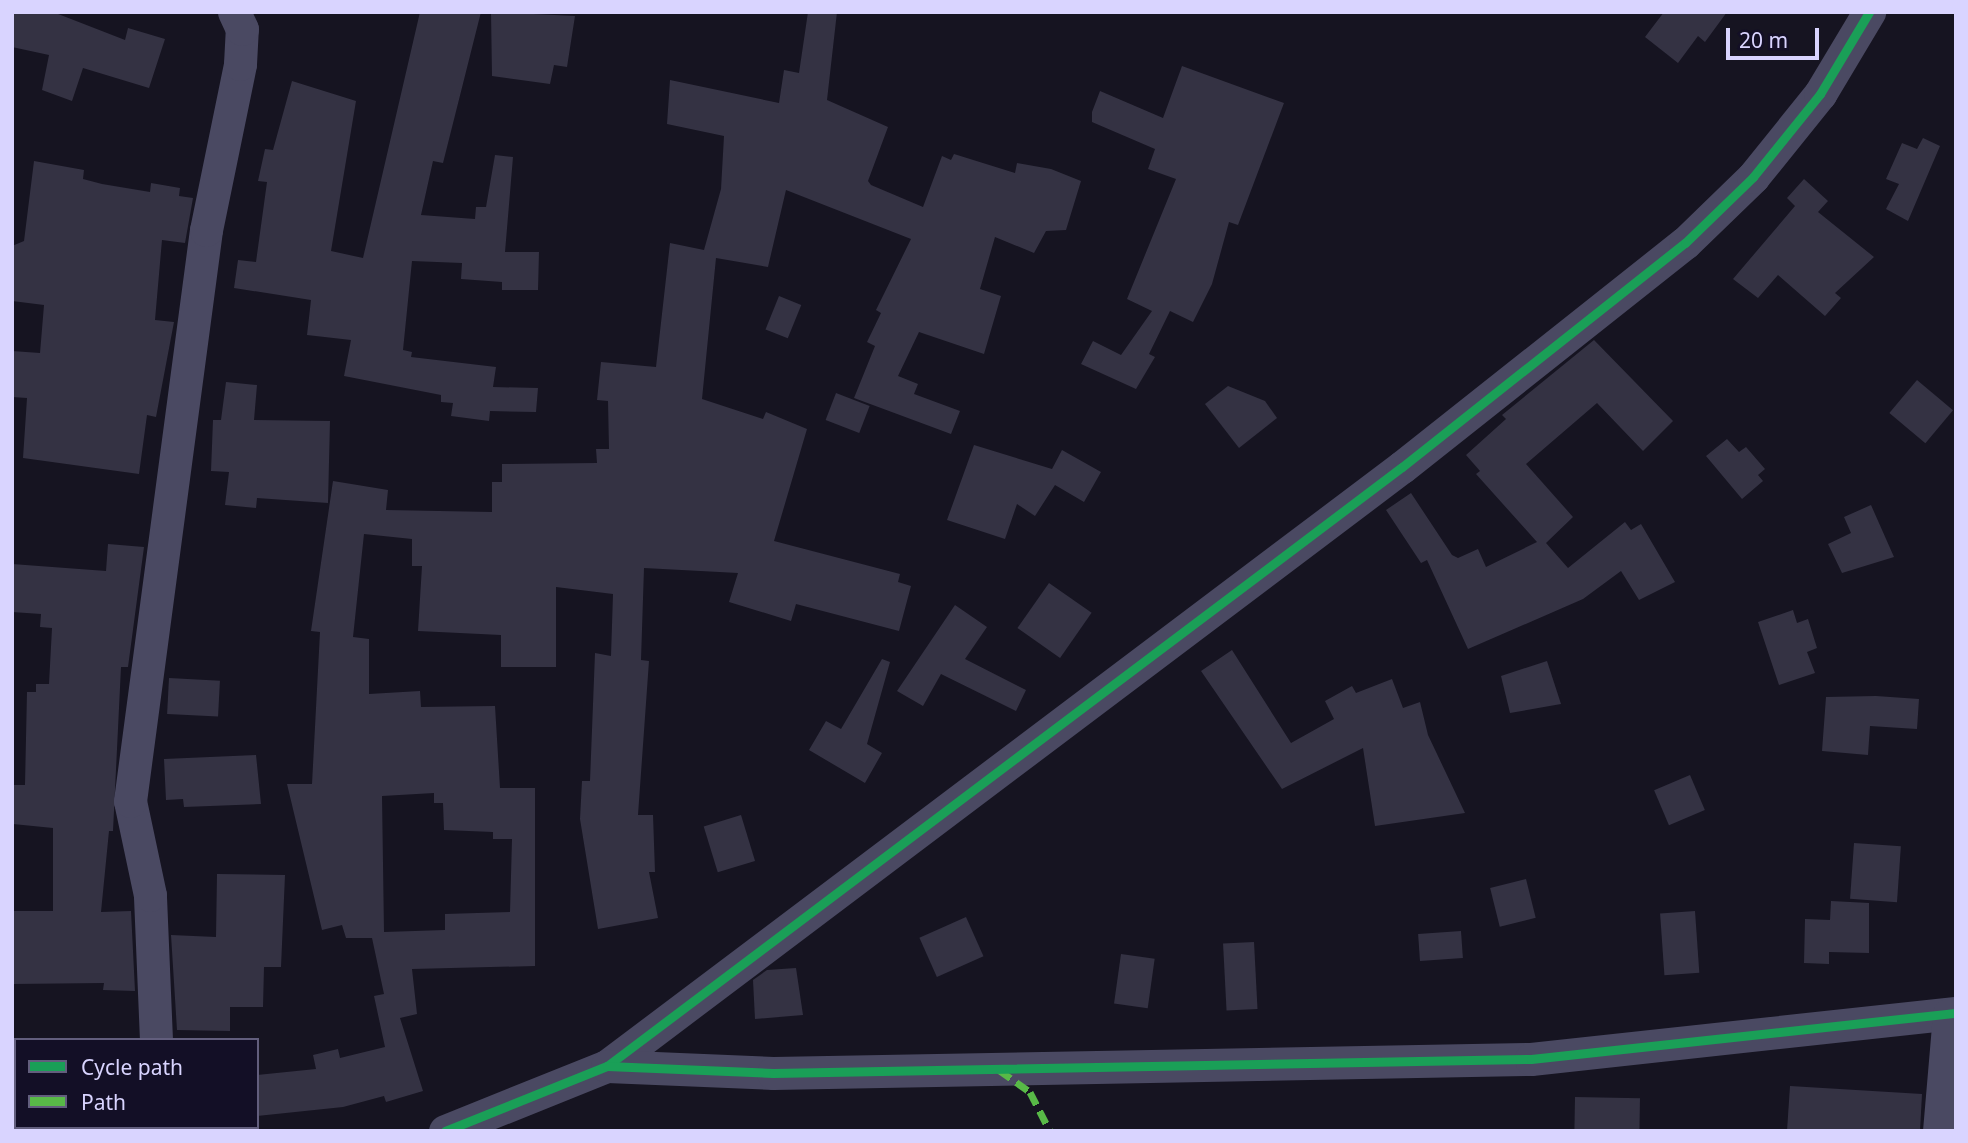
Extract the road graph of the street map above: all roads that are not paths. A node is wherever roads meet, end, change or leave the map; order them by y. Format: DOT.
graph roads {
  1 [pos="234,12"];
  2 [pos="1869,12"];
  3 [pos="1952,1013"];
  4 [pos="156,1038"];
  5 [pos="607,1066"];
  6 [pos="445,1131"];
  7 [pos="1939,1131"];
  1 -- 4 [label="street"];
  2 -- 5 [label="street"];
  3 -- 5 [label="street"];
  3 -- 7 [label="street"];
  5 -- 6 [label="street"];
}
